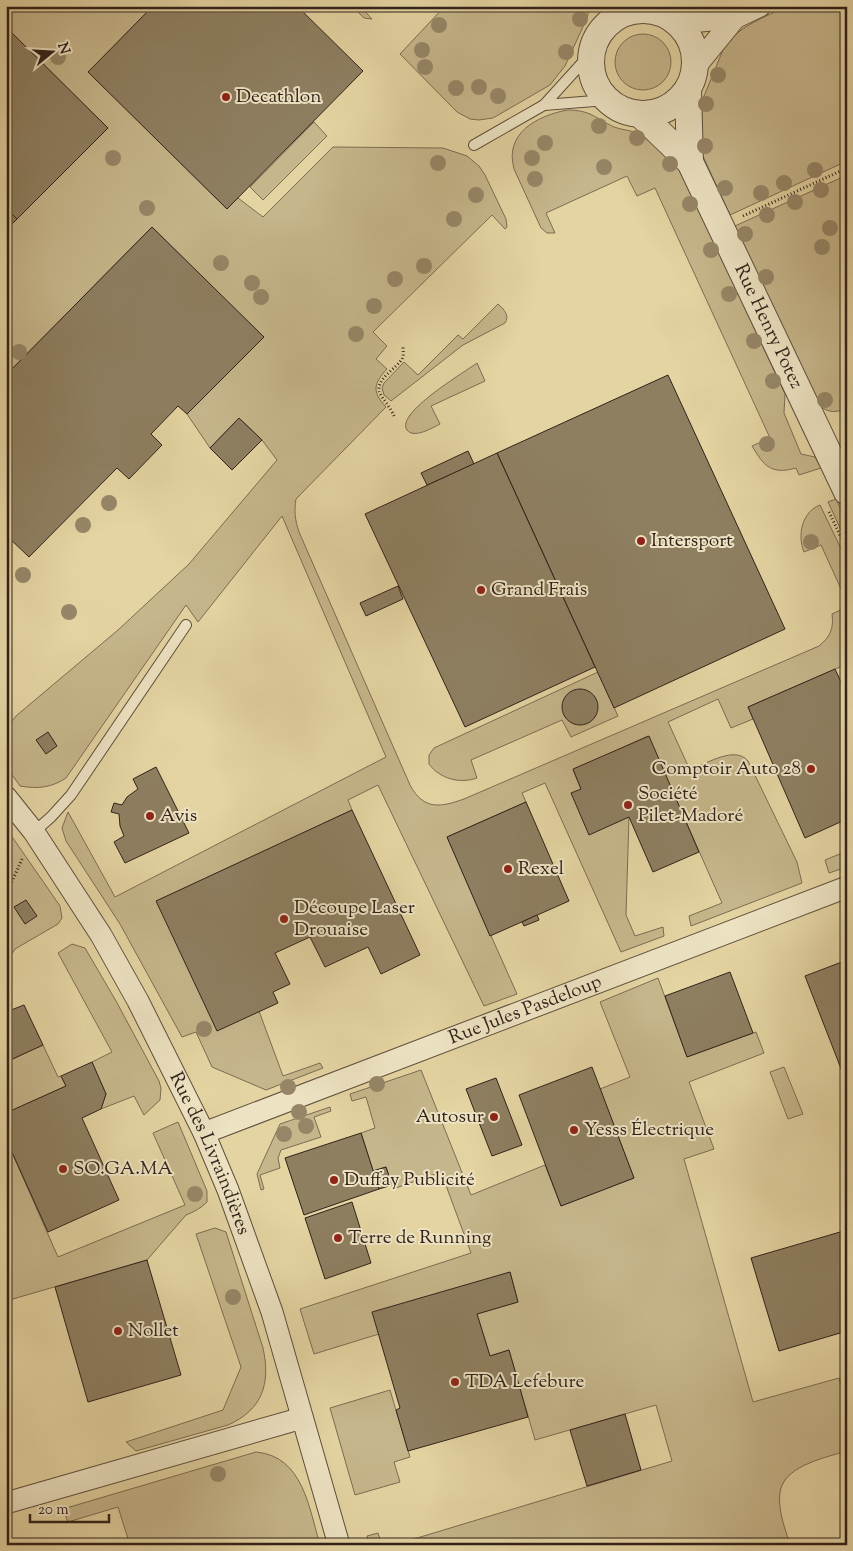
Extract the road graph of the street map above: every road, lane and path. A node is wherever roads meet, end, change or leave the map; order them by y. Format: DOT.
graph roads {
  1 [pos="760,6"];
  2 [pos="647,8"];
  3 [pos="735,18"];
  4 [pos="678,23"];
  5 [pos="597,30"];
  6 [pos="692,78"];
  7 [pos="607,100"];
  8 [pos="544,105"];
  9 [pos="641,114"];
  10 [pos="474,144"];
  11 [pos="690,162"];
  12 [pos="847,168"];
  13 [pos="720,226"];
  14 [pos="403,347"];
  15 [pos="394,416"];
  16 [pos="847,492"];
  17 [pos="828,510"];
  18 [pos="847,550"];
  19 [pos="186,624"];
  20 [pos="6,797"];
  21 [pos="34,832"];
  22 [pos="847,887"];
  23 [pos="6,895"];
  24 [pos="204,1133"];
  25 [pos="302,1418"];
  26 [pos="6,1503"];
  27 [pos="339,1545"];
  1 -- 3 [label="street"];
  2 -- 4 [label="street"];
  2 -- 5 [label="street"];
  3 -- 4 [label="street"];
  3 -- 6 [label="street"];
  4 -- 6 [label="street"];
  5 -- 7 [label="street"];
  5 -- 8 [label="lane"];
  6 -- 9 [label="street"];
  6 -- 11 [label="street"];
  7 -- 8 [label="lane"];
  7 -- 9 [label="street"];
  8 -- 10 [label="lane"];
  9 -- 11 [label="street"];
  11 -- 13 [label="street, Rue Henry Potez"];
  12 -- 13 [label="path"];
  13 -- 16 [label="street, Rue Henry Potez"];
  14 -- 15 [label="path"];
  17 -- 18 [label="path"];
  19 -- 21 [label="lane"];
  20 -- 21 [label="street, Rue des Livraindières"];
  21 -- 23 [label="path"];
  21 -- 24 [label="street, Rue des Livraindières"];
  22 -- 24 [label="street, Rue Jules Pasdeloup"];
  24 -- 25 [label="street, Rue des Livraindières"];
  25 -- 26 [label="street"];
  25 -- 27 [label="street, Rue des Livraindières"];
}
